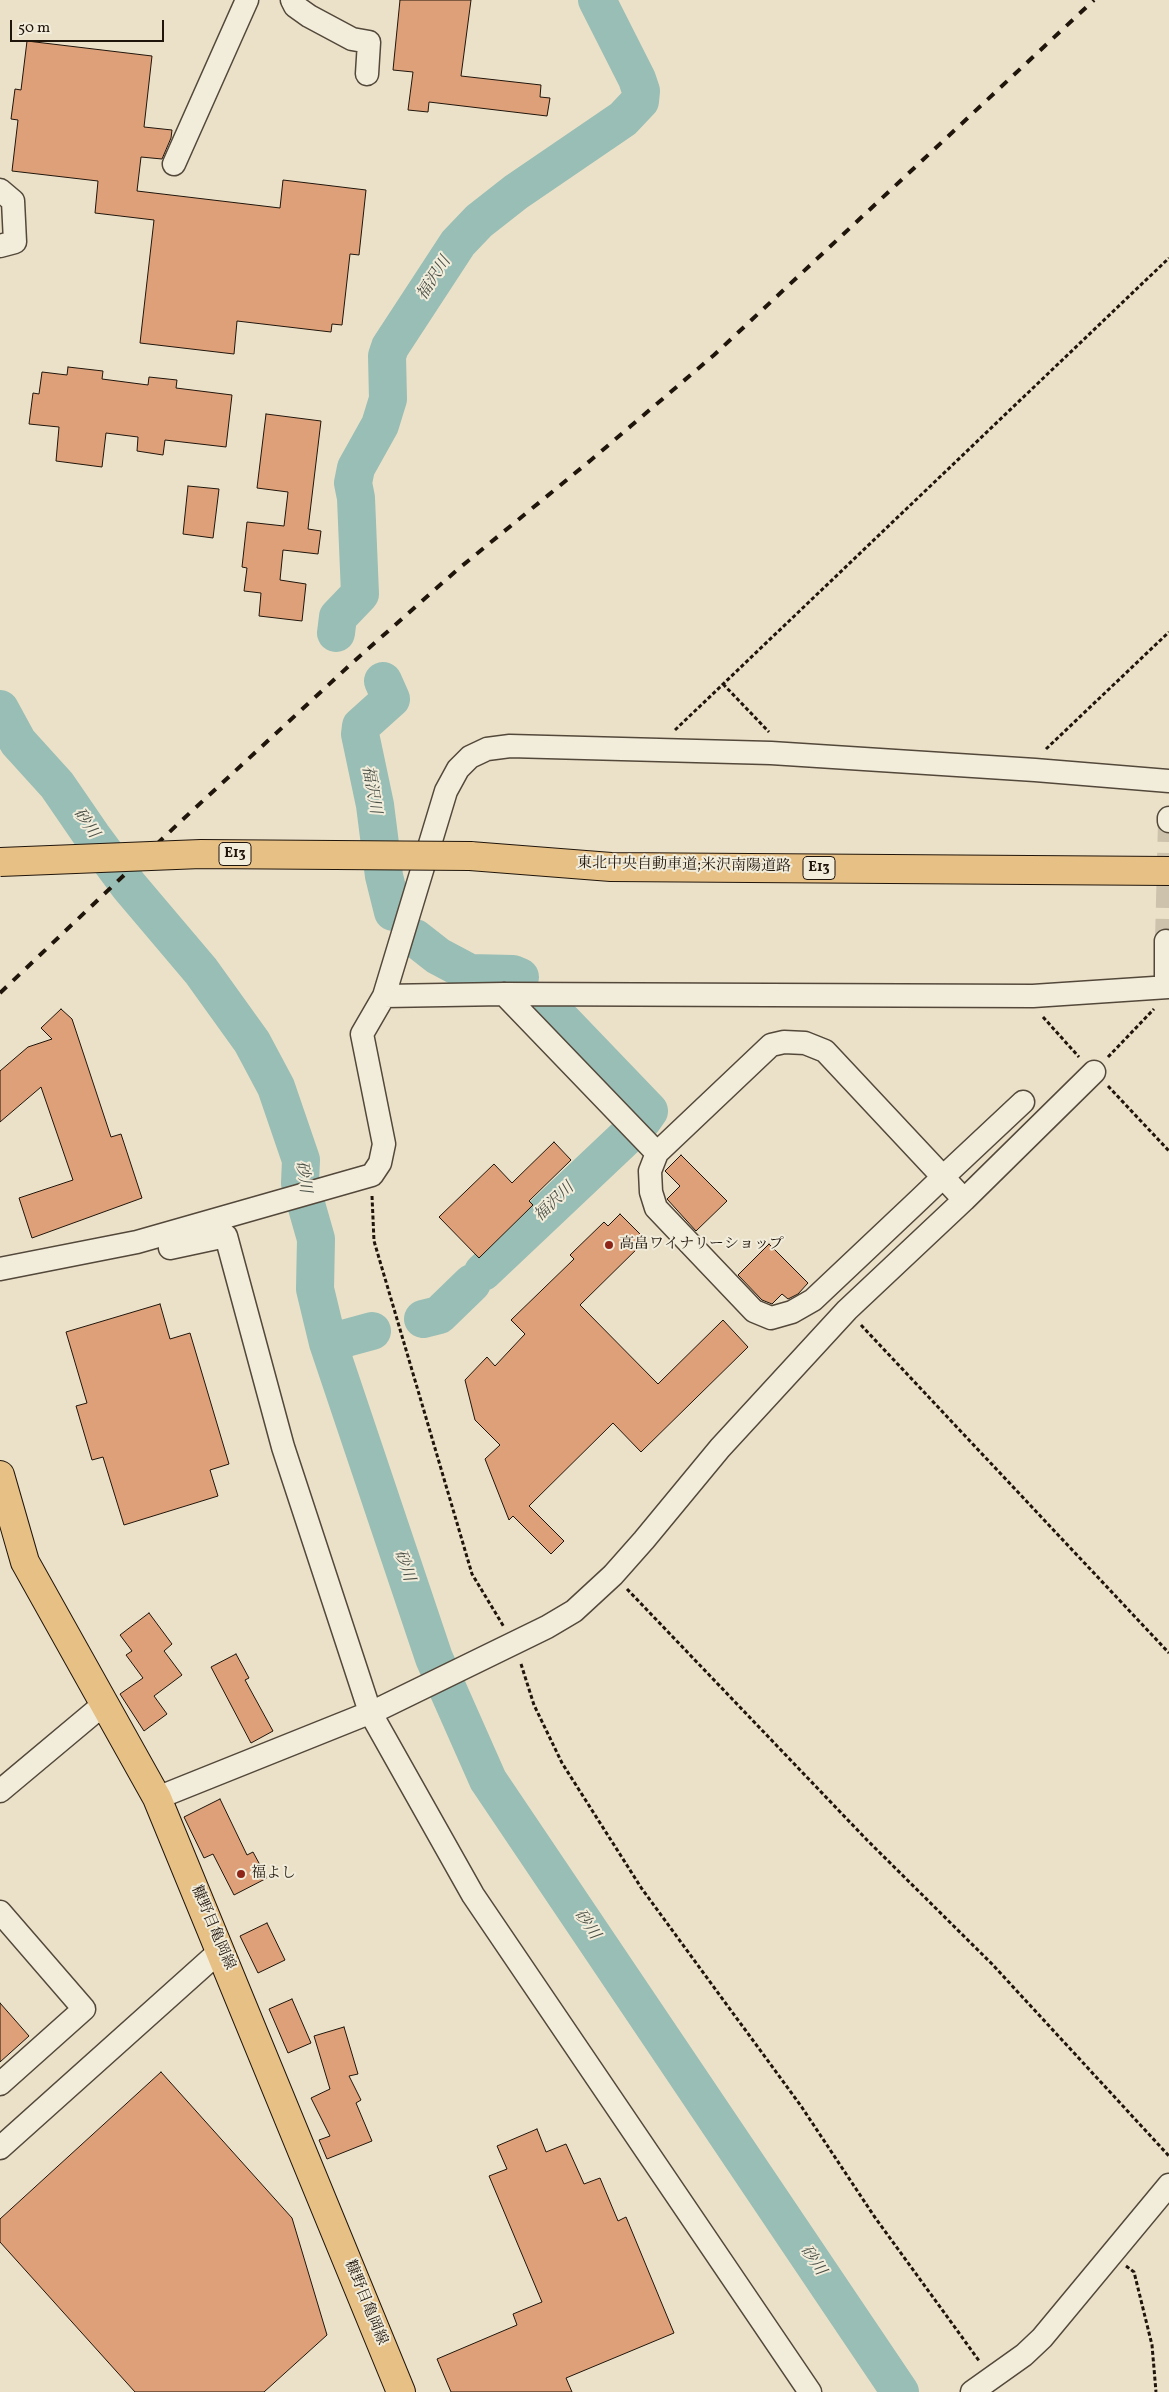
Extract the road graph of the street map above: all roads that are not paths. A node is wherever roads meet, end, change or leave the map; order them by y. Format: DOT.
graph roads {
  1 [pos="247,0"];
  2 [pos="292,0"];
  3 [pos="367,74"];
  4 [pos="174,164"];
  5 [pos="0,190"];
  6 [pos="0,246"];
  7 [pos="1169,781"];
  8 [pos="470,856"];
  9 [pos="1169,858"];
  10 [pos="0,862"];
  11 [pos="1169,871"];
  12 [pos="1166,941"];
  13 [pos="1167,987"];
  14 [pos="504,994"];
  15 [pos="384,996"];
  16 [pos="1094,1072"];
  17 [pos="1023,1102"];
  18 [pos="657,1153"];
  19 [pos="943,1178"];
  20 [pos="964,1200"];
  21 [pos="170,1248"];
  22 [pos="0,1269"];
  23 [pos="0,1475"];
  24 [pos="104,1704"];
  25 [pos="374,1710"];
  26 [pos="0,1791"];
  27 [pos="157,1798"];
  28 [pos="0,1912"];
  29 [pos="221,1950"];
  30 [pos="0,2084"];
  31 [pos="0,2148"];
  32 [pos="1169,2185"];
  33 [pos="988,2386"];
  34 [pos="401,2392"];
  35 [pos="810,2392"];
  1 -- 4 [label="street"];
  2 -- 3 [label="street"];
  5 -- 6 [label="street"];
  7 -- 15 [label="street"];
  8 -- 9 [label="main road, 東北中央自動車道;米沢南陽道路 / E13"];
  8 -- 10 [label="main road, 東北中央自動車道;米沢南陽道路 / E13, bridge"];
  8 -- 11 [label="main road, 東北中央自動車道;米沢南陽道路 / E13"];
  12 -- 13 [label="street"];
  13 -- 14 [label="street"];
  14 -- 15 [label="street"];
  14 -- 18 [label="street"];
  15 -- 22 [label="street"];
  16 -- 20 [label="street"];
  17 -- 19 [label="street"];
  18 -- 19 [label="street"];
  18 -- 19 [label="street"];
  19 -- 20 [label="street"];
  20 -- 25 [label="street"];
  21 -- 25 [label="street"];
  23 -- 24 [label="main road, 糠野目亀岡線"];
  24 -- 26 [label="street"];
  24 -- 27 [label="main road, 糠野目亀岡線"];
  25 -- 27 [label="street"];
  25 -- 35 [label="street"];
  27 -- 29 [label="main road, 糠野目亀岡線"];
  28 -- 30 [label="street"];
  29 -- 31 [label="street"];
  29 -- 34 [label="main road, 糠野目亀岡線"];
  32 -- 33 [label="street"];
}
